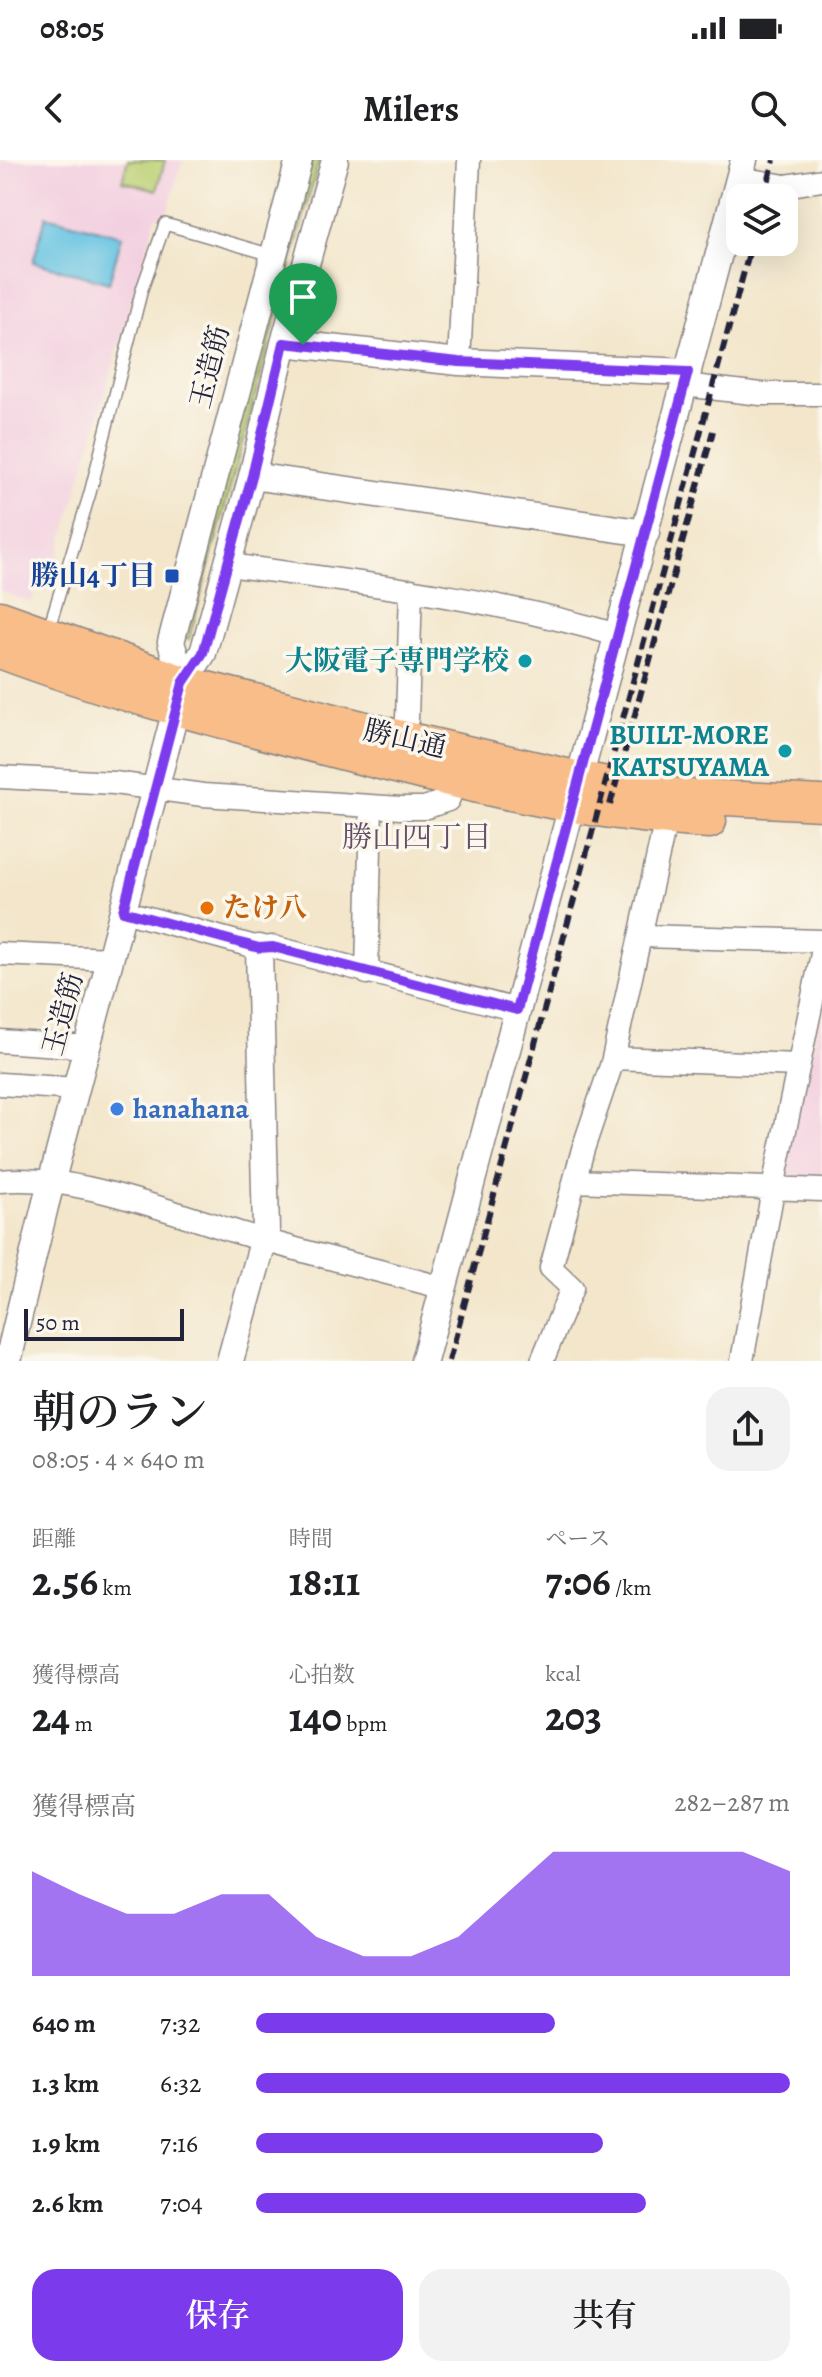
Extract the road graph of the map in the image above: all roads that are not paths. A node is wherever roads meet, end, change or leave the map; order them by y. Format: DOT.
graph roads {
  1 [pos="299,160"];
  2 [pos="335,160"];
  3 [pos="469,160"];
  4 [pos="742,169"];
  5 [pos="822,180"];
  6 [pos="272,255"];
  7 [pos="284,343"];
  8 [pos="459,362"];
  9 [pos="686,378"];
  10 [pos="822,394"];
  11 [pos="252,476"];
  12 [pos="646,533"];
  13 [pos="229,565"];
  14 [pos="411,590"];
  15 [pos="0,618"];
  16 [pos="617,635"];
  17 [pos="47,636"];
  18 [pos="0,651"];
  19 [pos="180,697"];
  20 [pos="401,738"];
  21 [pos="0,777"];
  22 [pos="456,781"];
  23 [pos="155,789"];
  24 [pos="577,792"];
  25 [pos="822,803"];
  26 [pos="371,806"];
  27 [pos="666,819"];
  28 [pos="822,827"];
  29 [pos="123,911"];
  30 [pos="641,936"];
  31 [pos="822,941"];
  32 [pos="259,948"];
  33 [pos="0,954"];
  34 [pos="822,954"];
  35 [pos="111,959"];
  36 [pos="367,973"];
  37 [pos="517,1010"];
  38 [pos="0,1041"];
  39 [pos="88,1047"];
  40 [pos="613,1058"];
  41 [pos="799,1065"];
  42 [pos="0,1084"];
  43 [pos="77,1089"];
  44 [pos="0,1181"];
  45 [pos="575,1181"];
  46 [pos="51,1182"];
  47 [pos="775,1188"];
  48 [pos="822,1190"];
  49 [pos="263,1240"];
  50 [pos="444,1288"];
  51 [pos="6,1352"];
  52 [pos="230,1361"];
  53 [pos="424,1361"];
  54 [pos="542,1361"];
  55 [pos="742,1361"];
  1 -- 6 [label="street, 玉造筋"];
  2 -- 7 [label="street, 玉造筋"];
  3 -- 8 [label="street"];
  4 -- 5 [label="street"];
  4 -- 9 [label="street"];
  6 -- 17 [label="lane"];
  6 -- 19 [label="street, 玉造筋"];
  7 -- 8 [label="street"];
  7 -- 11 [label="street, 玉造筋"];
  8 -- 9 [label="street"];
  9 -- 10 [label="street"];
  9 -- 12 [label="street"];
  11 -- 12 [label="street"];
  11 -- 13 [label="street, 玉造筋"];
  12 -- 16 [label="street"];
  13 -- 14 [label="street"];
  13 -- 19 [label="street, 玉造筋"];
  14 -- 16 [label="street"];
  14 -- 20 [label="street"];
  15 -- 17 [label="main road, 勝山通"];
  16 -- 24 [label="street"];
  17 -- 19 [label="main road, 勝山通"];
  18 -- 19 [label="main road, 勝山通"];
  19 -- 20 [label="main road, 勝山通"];
  19 -- 22 [label="main road, 勝山通"];
  19 -- 23 [label="street, 玉造筋"];
  20 -- 24 [label="main road, 勝山通"];
  21 -- 23 [label="street"];
  22 -- 24 [label="main road, 勝山通"];
  22 -- 26 [label="street"];
  23 -- 26 [label="street"];
  23 -- 29 [label="street, 玉造筋"];
  24 -- 25 [label="main road, 勝山通"];
  24 -- 27 [label="main road, 勝山通"];
  24 -- 37 [label="street"];
  26 -- 36 [label="street"];
  27 -- 28 [label="main road, 勝山通"];
  27 -- 30 [label="street"];
  29 -- 32 [label="street"];
  29 -- 35 [label="street, 玉造筋"];
  30 -- 31 [label="street"];
  30 -- 40 [label="street"];
  32 -- 36 [label="street"];
  32 -- 49 [label="street"];
  33 -- 35 [label="street"];
  34 -- 41 [label="street"];
  35 -- 39 [label="street, 玉造筋"];
  36 -- 37 [label="street"];
  37 -- 50 [label="street"];
  38 -- 39 [label="street"];
  39 -- 43 [label="street, 玉造筋"];
  40 -- 41 [label="street"];
  40 -- 45 [label="street"];
  41 -- 47 [label="street"];
  42 -- 43 [label="street"];
  43 -- 46 [label="street, 玉造筋"];
  44 -- 46 [label="street"];
  45 -- 47 [label="street"];
  45 -- 54 [label="street"];
  46 -- 49 [label="street"];
  46 -- 51 [label="street, 玉造筋"];
  47 -- 48 [label="street"];
  47 -- 55 [label="street"];
  49 -- 50 [label="street"];
  49 -- 52 [label="street"];
  50 -- 53 [label="street"];
}
